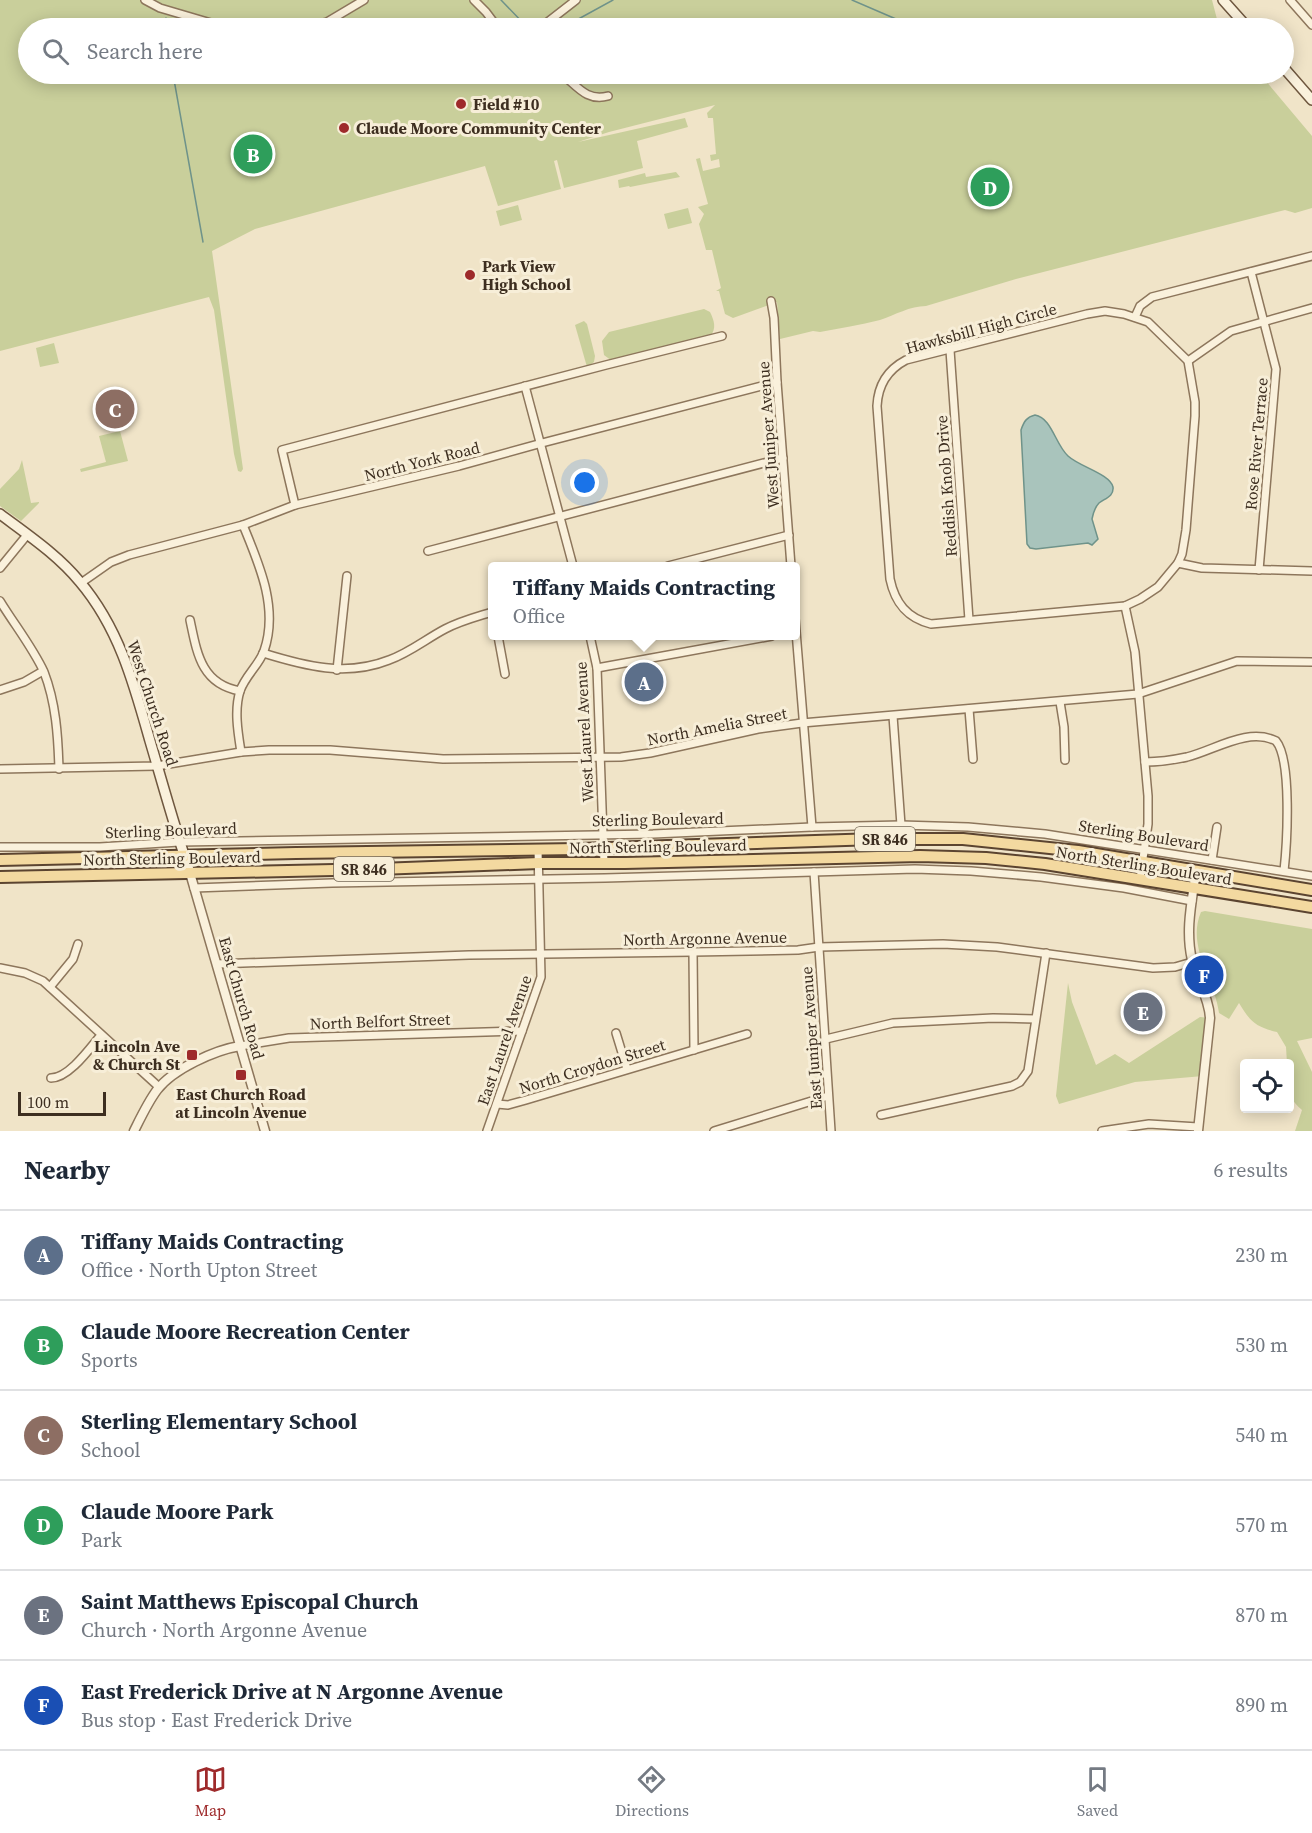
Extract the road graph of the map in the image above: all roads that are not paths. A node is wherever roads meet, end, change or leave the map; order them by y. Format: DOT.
graph roads {
  1 [pos="145,0"];
  2 [pos="364,0"];
  3 [pos="474,0"];
  4 [pos="576,0"];
  5 [pos="1223,0"];
  6 [pos="1290,0"];
  7 [pos="194,18"];
  8 [pos="334,18"];
  9 [pos="490,18"];
  10 [pos="553,18"];
  11 [pos="1239,18"];
  12 [pos="1312,25"];
  13 [pos="1294,79"];
  14 [pos="573,84"];
  15 [pos="608,96"];
  16 [pos="1312,100"];
  17 [pos="1312,256"];
  18 [pos="1251,272"];
  19 [pos="771,301"];
  20 [pos="1312,308"];
  21 [pos="1135,317"];
  22 [pos="1264,321"];
  23 [pos="722,336"];
  24 [pos="950,350"];
  25 [pos="1188,361"];
  26 [pos="777,382"];
  27 [pos="525,387"];
  28 [pos="542,443"];
  29 [pos="783,458"];
  30 [pos="295,505"];
  31 [pos="0,514"];
  32 [pos="560,517"];
  33 [pos="243,525"];
  34 [pos="27,535"];
  35 [pos="789,535"];
  36 [pos="428,551"];
  37 [pos="572,562"];
  38 [pos="687,562"];
  39 [pos="791,562"];
  40 [pos="1178,563"];
  41 [pos="0,568"];
  42 [pos="1259,570"];
  43 [pos="1312,571"];
  44 [pos="347,576"];
  45 [pos="81,583"];
  46 [pos="0,601"];
  47 [pos="1125,606"];
  48 [pos="488,614"];
  49 [pos="190,620"];
  50 [pos="969,621"];
  51 [pos="499,640"];
  52 [pos="591,640"];
  53 [pos="750,640"];
  54 [pos="797,640"];
  55 [pos="263,653"];
  56 [pos="1312,662"];
  57 [pos="597,668"];
  58 [pos="337,670"];
  59 [pos="43,671"];
  60 [pos="505,674"];
  61 [pos="0,690"];
  62 [pos="240,692"];
  63 [pos="1138,694"];
  64 [pos="1060,702"];
  65 [pos="969,709"];
  66 [pos="894,716"];
  67 [pos="802,723"];
  68 [pos="241,752"];
  69 [pos="600,757"];
  70 [pos="973,759"];
  71 [pos="1065,760"];
  72 [pos="1145,762"];
  73 [pos="157,766"];
  74 [pos="0,769"];
  75 [pos="59,769"];
  76 [pos="901,825"];
  77 [pos="812,827"];
  78 [pos="1217,827"];
  79 [pos="603,834"];
  80 [pos="179,842"];
  81 [pos="0,847"];
  82 [pos="603,848"];
  83 [pos="538,849"];
  84 [pos="1144,849"];
  85 [pos="184,856"];
  86 [pos="0,860"];
  87 [pos="1212,860"];
  88 [pos="1142,862"];
  89 [pos="539,863"];
  90 [pos="604,863"];
  91 [pos="1196,871"];
  92 [pos="1284,871"];
  93 [pos="814,872"];
  94 [pos="190,873"];
  95 [pos="1312,876"];
  96 [pos="0,877"];
  97 [pos="540,879"];
  98 [pos="1140,879"];
  99 [pos="195,888"];
  100 [pos="1194,888"];
  101 [pos="1312,890"];
  102 [pos="1192,901"];
  103 [pos="1312,907"];
  104 [pos="78,944"];
  105 [pos="819,947"];
  106 [pos="693,952"];
  107 [pos="1046,953"];
  108 [pos="541,954"];
  109 [pos="1192,962"];
  110 [pos="217,964"];
  111 [pos="0,968"];
  112 [pos="50,987"];
  113 [pos="1035,1019"];
  114 [pos="522,1031"];
  115 [pos="616,1033"];
  116 [pos="747,1034"];
  117 [pos="102,1035"];
  118 [pos="826,1039"];
  119 [pos="240,1046"];
  120 [pos="694,1050"];
  121 [pos="627,1069"];
  122 [pos="51,1078"];
  123 [pos="159,1087"];
  124 [pos="828,1096"];
  125 [pos="497,1104"];
  126 [pos="881,1115"];
  127 [pos="1127,1128"];
  128 [pos="1198,1129"];
  129 [pos="134,1131"];
  130 [pos="264,1131"];
  131 [pos="487,1131"];
  132 [pos="714,1131"];
  133 [pos="831,1131"];
  134 [pos="1102,1131"];
  1 -- 7 [label="street"];
  2 -- 8 [label="street"];
  3 -- 9 [label="street"];
  4 -- 10 [label="street"];
  5 -- 11 [label="main road"];
  6 -- 12 [label="street"];
  13 -- 16 [label="main road"];
  14 -- 15 [label="street"];
  17 -- 18 [label="street"];
  18 -- 21 [label="street"];
  18 -- 22 [label="street, Rose River Terrace"];
  19 -- 26 [label="street, West Juniper Avenue"];
  20 -- 22 [label="street"];
  21 -- 24 [label="street, Hawksbill High Circle"];
  21 -- 25 [label="street, Hawksbill High Circle"];
  22 -- 25 [label="street"];
  22 -- 42 [label="street, Rose River Terrace"];
  23 -- 27 [label="street"];
  24 -- 50 [label="street, Reddish Knob Drive"];
  24 -- 50 [label="street, Hawksbill High Circle"];
  25 -- 40 [label="street, Hawksbill High Circle"];
  26 -- 28 [label="street, North York Road"];
  26 -- 29 [label="street, West Juniper Avenue"];
  27 -- 28 [label="street"];
  27 -- 30 [label="street"];
  28 -- 30 [label="street, North York Road"];
  28 -- 32 [label="street"];
  29 -- 32 [label="street"];
  29 -- 35 [label="street, West Juniper Avenue"];
  30 -- 33 [label="street, North York Road"];
  31 -- 34 [label="main road, West Church Road"];
  32 -- 36 [label="street"];
  32 -- 37 [label="street"];
  33 -- 45 [label="street, North York Road"];
  33 -- 55 [label="street"];
  34 -- 41 [label="street"];
  34 -- 45 [label="main road, West Church Road"];
  35 -- 38 [label="street"];
  35 -- 39 [label="street, West Juniper Avenue"];
  40 -- 42 [label="street"];
  40 -- 47 [label="street, Hawksbill High Circle"];
  42 -- 43 [label="street"];
  44 -- 58 [label="street"];
  45 -- 73 [label="main road, West Church Road"];
  46 -- 59 [label="street"];
  47 -- 50 [label="street, Hawksbill High Circle"];
  47 -- 63 [label="street"];
  48 -- 58 [label="street"];
  49 -- 62 [label="street"];
  51 -- 60 [label="street"];
  52 -- 57 [label="street, West Laurel Avenue"];
  53 -- 57 [label="street"];
  54 -- 67 [label="street"];
  55 -- 58 [label="street"];
  55 -- 62 [label="street"];
  56 -- 63 [label="street, North Amelia Street"];
  57 -- 69 [label="street, West Laurel Avenue"];
  59 -- 61 [label="street"];
  59 -- 75 [label="street"];
  62 -- 68 [label="street"];
  63 -- 64 [label="street, North Amelia Street"];
  63 -- 72 [label="street"];
  64 -- 65 [label="street, North Amelia Street"];
  64 -- 71 [label="street"];
  65 -- 66 [label="street, North Amelia Street"];
  65 -- 70 [label="street"];
  66 -- 67 [label="street, North Amelia Street"];
  66 -- 76 [label="street"];
  67 -- 69 [label="street, North Amelia Street"];
  67 -- 77 [label="street"];
  68 -- 69 [label="street, North Amelia Street"];
  68 -- 73 [label="street, North Amelia Street"];
  69 -- 79 [label="street, West Laurel Avenue"];
  72 -- 84 [label="street"];
  72 -- 92 [label="street"];
  73 -- 75 [label="street, North Amelia Street"];
  73 -- 80 [label="main road, West Church Road"];
  74 -- 75 [label="street, North Amelia Street"];
  76 -- 77 [label="street, Sterling Boulevard"];
  76 -- 84 [label="street, Sterling Boulevard"];
  77 -- 79 [label="street, Sterling Boulevard"];
  78 -- 87 [label="street"];
  79 -- 80 [label="street, Sterling Boulevard"];
  79 -- 82 [label="street, West Laurel Avenue"];
  80 -- 81 [label="street, Sterling Boulevard"];
  80 -- 85 [label="main road, West Church Road"];
  82 -- 83 [label="main road, North Sterling Boulevard / SR 846"];
  82 -- 88 [label="main road, North Sterling Boulevard / SR 846"];
  82 -- 90 [label="street, West Laurel Avenue"];
  83 -- 85 [label="main road, North Sterling Boulevard / SR 846"];
  83 -- 89 [label="street, East Laurel Avenue"];
  84 -- 87 [label="street, Sterling Boulevard"];
  84 -- 88 [label="street"];
  85 -- 86 [label="main road, North Sterling Boulevard / SR 846"];
  85 -- 94 [label="main road, West Church Road"];
  87 -- 92 [label="street, Sterling Boulevard"];
  88 -- 91 [label="main road, North Sterling Boulevard / SR 846"];
  88 -- 98 [label="street"];
  89 -- 90 [label="main road, North Sterling Boulevard / SR 846"];
  89 -- 94 [label="main road, North Sterling Boulevard / SR 846"];
  89 -- 97 [label="street, East Laurel Avenue"];
  90 -- 98 [label="main road, North Sterling Boulevard / SR 846"];
  91 -- 100 [label="street"];
  91 -- 101 [label="main road, North Sterling Boulevard / SR 846"];
  92 -- 95 [label="street, Sterling Boulevard"];
  93 -- 97 [label="street"];
  93 -- 102 [label="street"];
  93 -- 105 [label="street, East Juniper Avenue"];
  94 -- 96 [label="main road, North Sterling Boulevard / SR 846"];
  94 -- 99 [label="street, East Church Road"];
  97 -- 99 [label="street"];
  97 -- 108 [label="street, East Laurel Avenue"];
  98 -- 100 [label="main road, North Sterling Boulevard / SR 846"];
  99 -- 110 [label="street, East Church Road"];
  100 -- 102 [label="street"];
  100 -- 103 [label="main road, North Sterling Boulevard / SR 846"];
  102 -- 109 [label="street"];
  104 -- 112 [label="street"];
  105 -- 106 [label="street, North Argonne Avenue"];
  105 -- 107 [label="street, North Argonne Avenue"];
  105 -- 118 [label="street, East Juniper Avenue"];
  106 -- 108 [label="street, North Argonne Avenue"];
  106 -- 120 [label="street"];
  107 -- 109 [label="street, North Argonne Avenue"];
  107 -- 113 [label="street"];
  108 -- 110 [label="street, North Argonne Avenue"];
  108 -- 114 [label="street, East Laurel Avenue"];
  109 -- 128 [label="street"];
  110 -- 119 [label="street, East Church Road"];
  111 -- 112 [label="street"];
  112 -- 117 [label="street"];
  113 -- 118 [label="street"];
  113 -- 126 [label="street"];
  114 -- 119 [label="street, North Belfort Street"];
  114 -- 125 [label="street, East Laurel Avenue"];
  115 -- 121 [label="street"];
  116 -- 120 [label="street, North Croydon Street"];
  117 -- 122 [label="street"];
  117 -- 123 [label="street"];
  118 -- 124 [label="street, East Juniper Avenue"];
  119 -- 123 [label="street"];
  119 -- 130 [label="street, East Church Road"];
  120 -- 121 [label="street, North Croydon Street"];
  121 -- 125 [label="street, North Croydon Street"];
  123 -- 129 [label="street"];
  124 -- 132 [label="street"];
  124 -- 133 [label="street, East Juniper Avenue"];
  125 -- 131 [label="street, East Laurel Avenue"];
  127 -- 128 [label="street"];
  127 -- 134 [label="street"];
}
